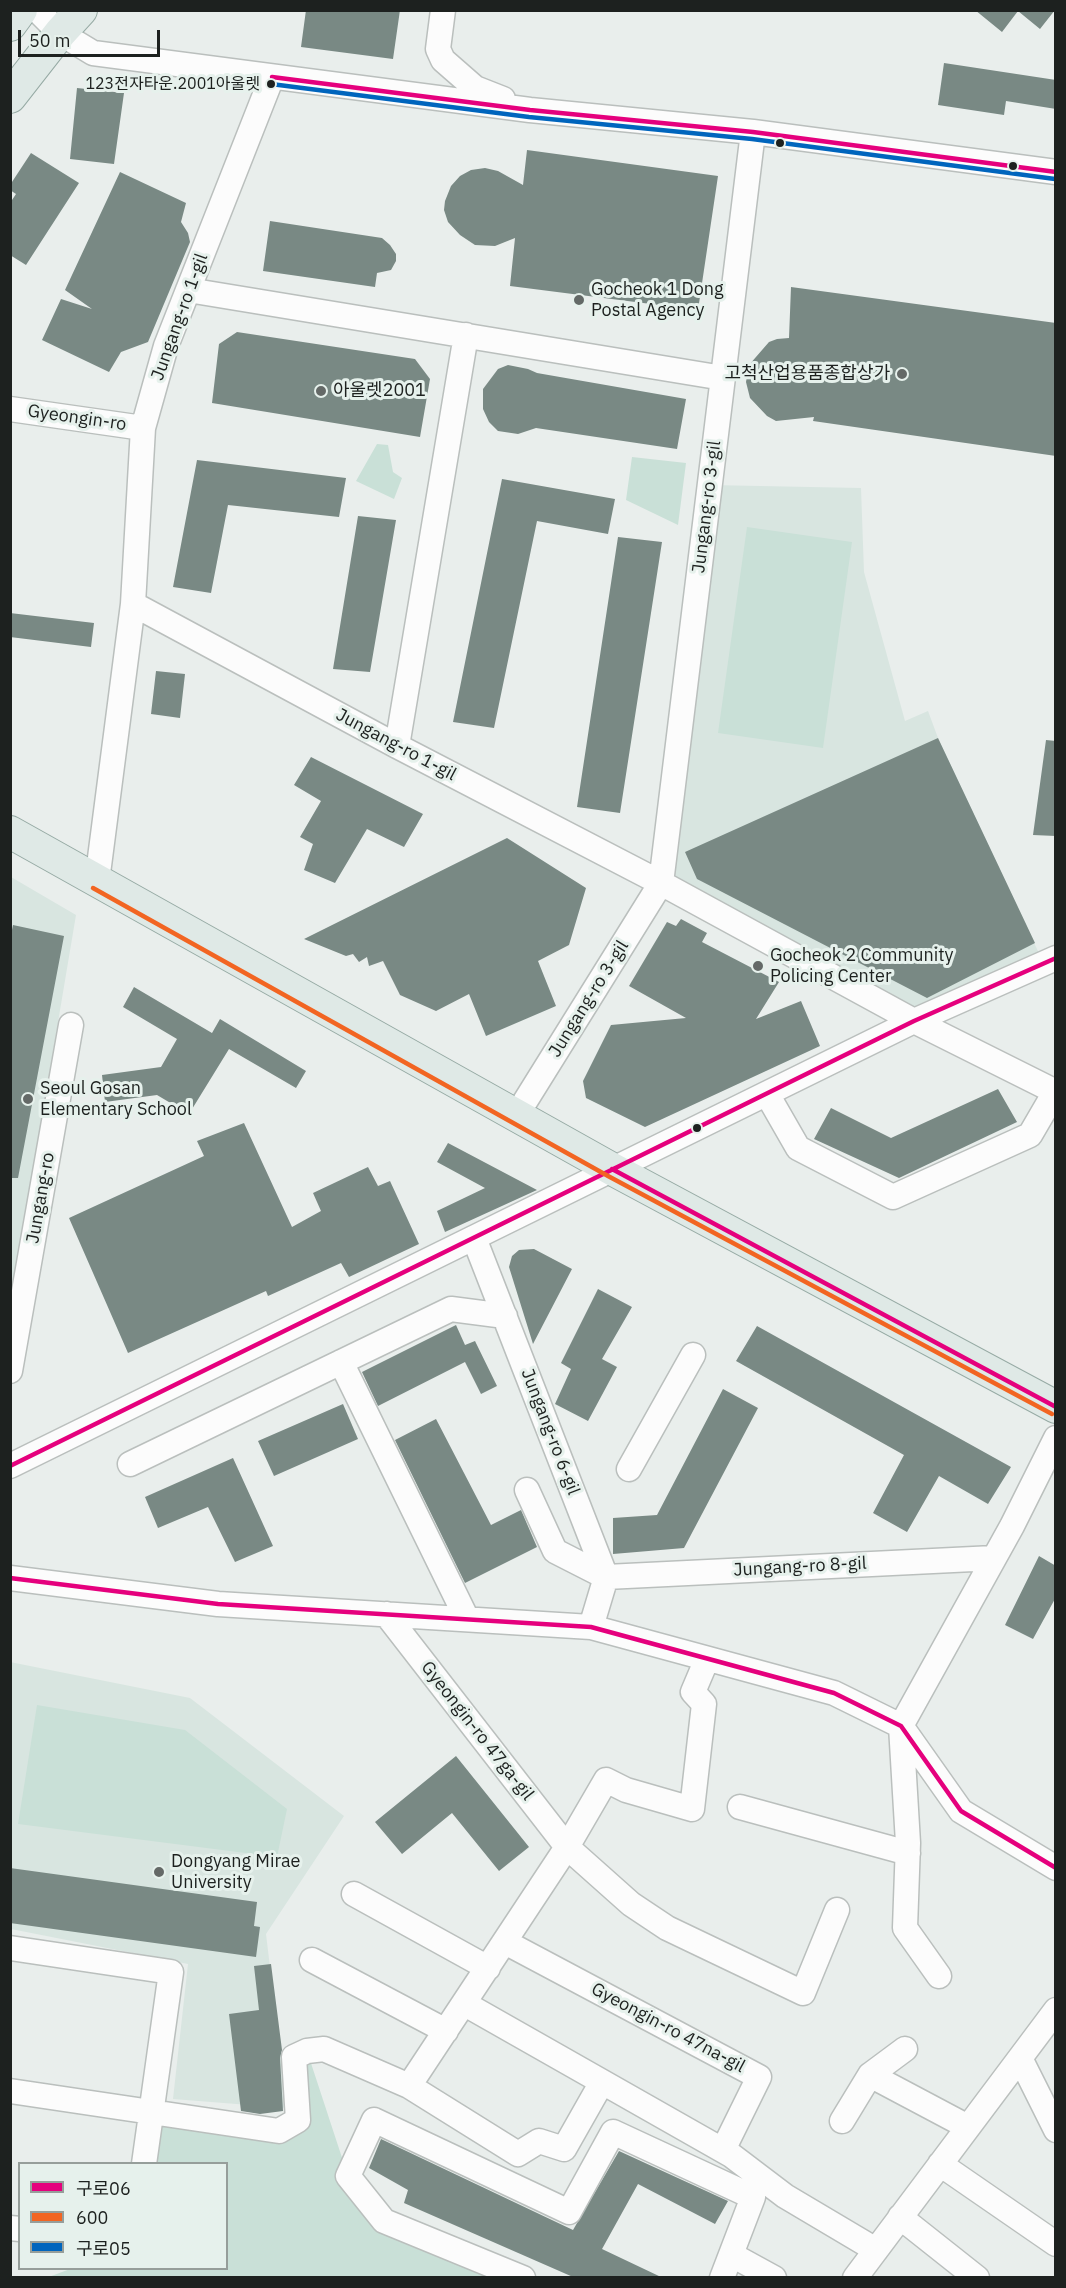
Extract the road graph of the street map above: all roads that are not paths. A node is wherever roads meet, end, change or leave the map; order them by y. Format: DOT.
graph roads {
  1 [pos="21,10"];
  2 [pos="37,10"];
  3 [pos="81,10"];
  4 [pos="443,10"];
  5 [pos="10,25"];
  6 [pos="60,33"];
  7 [pos="272,77"];
  8 [pos="10,97"];
  9 [pos="530,110"];
  10 [pos="753,132"];
  11 [pos="1056,172"];
  12 [pos="188,290"];
  13 [pos="466,335"];
  14 [pos="723,378"];
  15 [pos="10,409"];
  16 [pos="143,428"];
  17 [pos="133,604"];
  18 [pos="397,746"];
  19 [pos="10,832"];
  20 [pos="97,881"];
  21 [pos="662,883"];
  22 [pos="1056,958"];
  23 [pos="914,1021"];
  24 [pos="71,1025"];
  25 [pos="1055,1092"];
  26 [pos="767,1094"];
  27 [pos="516,1116"];
  28 [pos="612,1169"];
  29 [pos="474,1238"];
  30 [pos="505,1316"];
  31 [pos="693,1355"];
  32 [pos="341,1362"];
  33 [pos="10,1371"];
  34 [pos="1056,1407"];
  35 [pos="1056,1438"];
  36 [pos="130,1464"];
  37 [pos="10,1466"];
  38 [pos="629,1469"];
  39 [pos="527,1490"];
  40 [pos="994,1558"];
  41 [pos="606,1577"];
  42 [pos="10,1578"];
  43 [pos="386,1614"];
  44 [pos="467,1619"];
  45 [pos="591,1627"];
  46 [pos="707,1659"];
  47 [pos="901,1726"];
  48 [pos="740,1807"];
  49 [pos="567,1847"];
  50 [pos="908,1853"];
  51 [pos="1056,1868"];
  52 [pos="354,1894"];
  53 [pos="837,1910"];
  54 [pos="505,1942"];
  55 [pos="10,1948"];
  56 [pos="312,1960"];
  57 [pos="488,1968"];
  58 [pos="939,1976"];
  59 [pos="465,2004"];
  60 [pos="1056,2010"];
  61 [pos="446,2031"];
  62 [pos="905,2049"];
  63 [pos="1020,2058"];
  64 [pos="870,2075"];
  65 [pos="603,2082"];
  66 [pos="409,2086"];
  67 [pos="10,2091"];
  68 [pos="152,2111"];
  69 [pos="842,2121"];
  70 [pos="968,2127"];
  71 [pos="1056,2130"];
  72 [pos="723,2150"];
  73 [pos="144,2162"];
  74 [pos="940,2164"];
  75 [pos="900,2217"];
  76 [pos="1056,2244"];
  77 [pos="876,2250"];
  78 [pos="732,2255"];
  79 [pos="523,2277"];
  80 [pos="722,2277"];
  81 [pos="774,2277"];
  82 [pos="855,2277"];
  83 [pos="977,2277"];
  1 -- 5 [label="main road"];
  2 -- 6 [label="street"];
  3 -- 6 [label="main road"];
  4 -- 9 [label="street"];
  6 -- 7 [label="street"];
  6 -- 8 [label="main road"];
  7 -- 9 [label="street"];
  7 -- 12 [label="street, Jungang-ro 1-gil"];
  9 -- 10 [label="street"];
  10 -- 11 [label="street"];
  10 -- 14 [label="street, Jungang-ro 3-gil"];
  12 -- 13 [label="street"];
  12 -- 16 [label="street, Jungang-ro 1-gil"];
  13 -- 14 [label="street"];
  13 -- 18 [label="street"];
  14 -- 21 [label="street, Jungang-ro 3-gil"];
  15 -- 16 [label="street, Gyeongin-ro"];
  16 -- 17 [label="street, Jungang-ro 1-gil"];
  17 -- 18 [label="street, Jungang-ro 1-gil"];
  17 -- 20 [label="street, Jungang-ro 1-gil"];
  18 -- 21 [label="street, Jungang-ro 1-gil"];
  19 -- 20 [label="main road"];
  20 -- 27 [label="main road"];
  21 -- 23 [label="street"];
  21 -- 27 [label="street, Jungang-ro 3-gil"];
  22 -- 23 [label="street"];
  23 -- 25 [label="street"];
  23 -- 26 [label="street"];
  24 -- 33 [label="street, Jungang-ro"];
  25 -- 26 [label="street"];
  26 -- 28 [label="street"];
  27 -- 28 [label="main road"];
  28 -- 29 [label="street"];
  28 -- 34 [label="main road"];
  29 -- 30 [label="street, Jungang-ro 6-gil"];
  29 -- 37 [label="street"];
  30 -- 32 [label="street"];
  30 -- 41 [label="street, Jungang-ro 6-gil"];
  31 -- 38 [label="street"];
  32 -- 36 [label="street"];
  32 -- 44 [label="street"];
  35 -- 40 [label="street"];
  39 -- 41 [label="street"];
  40 -- 41 [label="street, Jungang-ro 8-gil"];
  40 -- 47 [label="street"];
  41 -- 45 [label="street"];
  42 -- 43 [label="street"];
  43 -- 44 [label="street"];
  43 -- 49 [label="street, Gyeongin-ro 47ga-gil"];
  44 -- 45 [label="street"];
  45 -- 46 [label="street"];
  46 -- 47 [label="street"];
  46 -- 49 [label="street"];
  47 -- 50 [label="street"];
  47 -- 51 [label="street"];
  48 -- 50 [label="street"];
  49 -- 53 [label="street, Gyeongin-ro 47ga-gil"];
  49 -- 54 [label="street"];
  50 -- 58 [label="street"];
  52 -- 57 [label="street"];
  54 -- 57 [label="street"];
  54 -- 72 [label="street, Gyeongin-ro 47na-gil"];
  55 -- 68 [label="street"];
  56 -- 61 [label="street"];
  57 -- 59 [label="street"];
  59 -- 61 [label="street"];
  59 -- 65 [label="street"];
  60 -- 63 [label="street"];
  61 -- 66 [label="street"];
  62 -- 64 [label="street"];
  63 -- 70 [label="street"];
  63 -- 71 [label="street"];
  64 -- 69 [label="street"];
  64 -- 70 [label="street"];
  65 -- 66 [label="street"];
  65 -- 72 [label="street"];
  66 -- 68 [label="street"];
  67 -- 68 [label="street"];
  68 -- 73 [label="street"];
  70 -- 74 [label="street"];
  72 -- 77 [label="street"];
  74 -- 75 [label="street"];
  74 -- 76 [label="street"];
  75 -- 77 [label="street"];
  75 -- 83 [label="street"];
  77 -- 82 [label="street"];
  78 -- 79 [label="street"];
  78 -- 80 [label="street"];
  78 -- 81 [label="street"];
}
